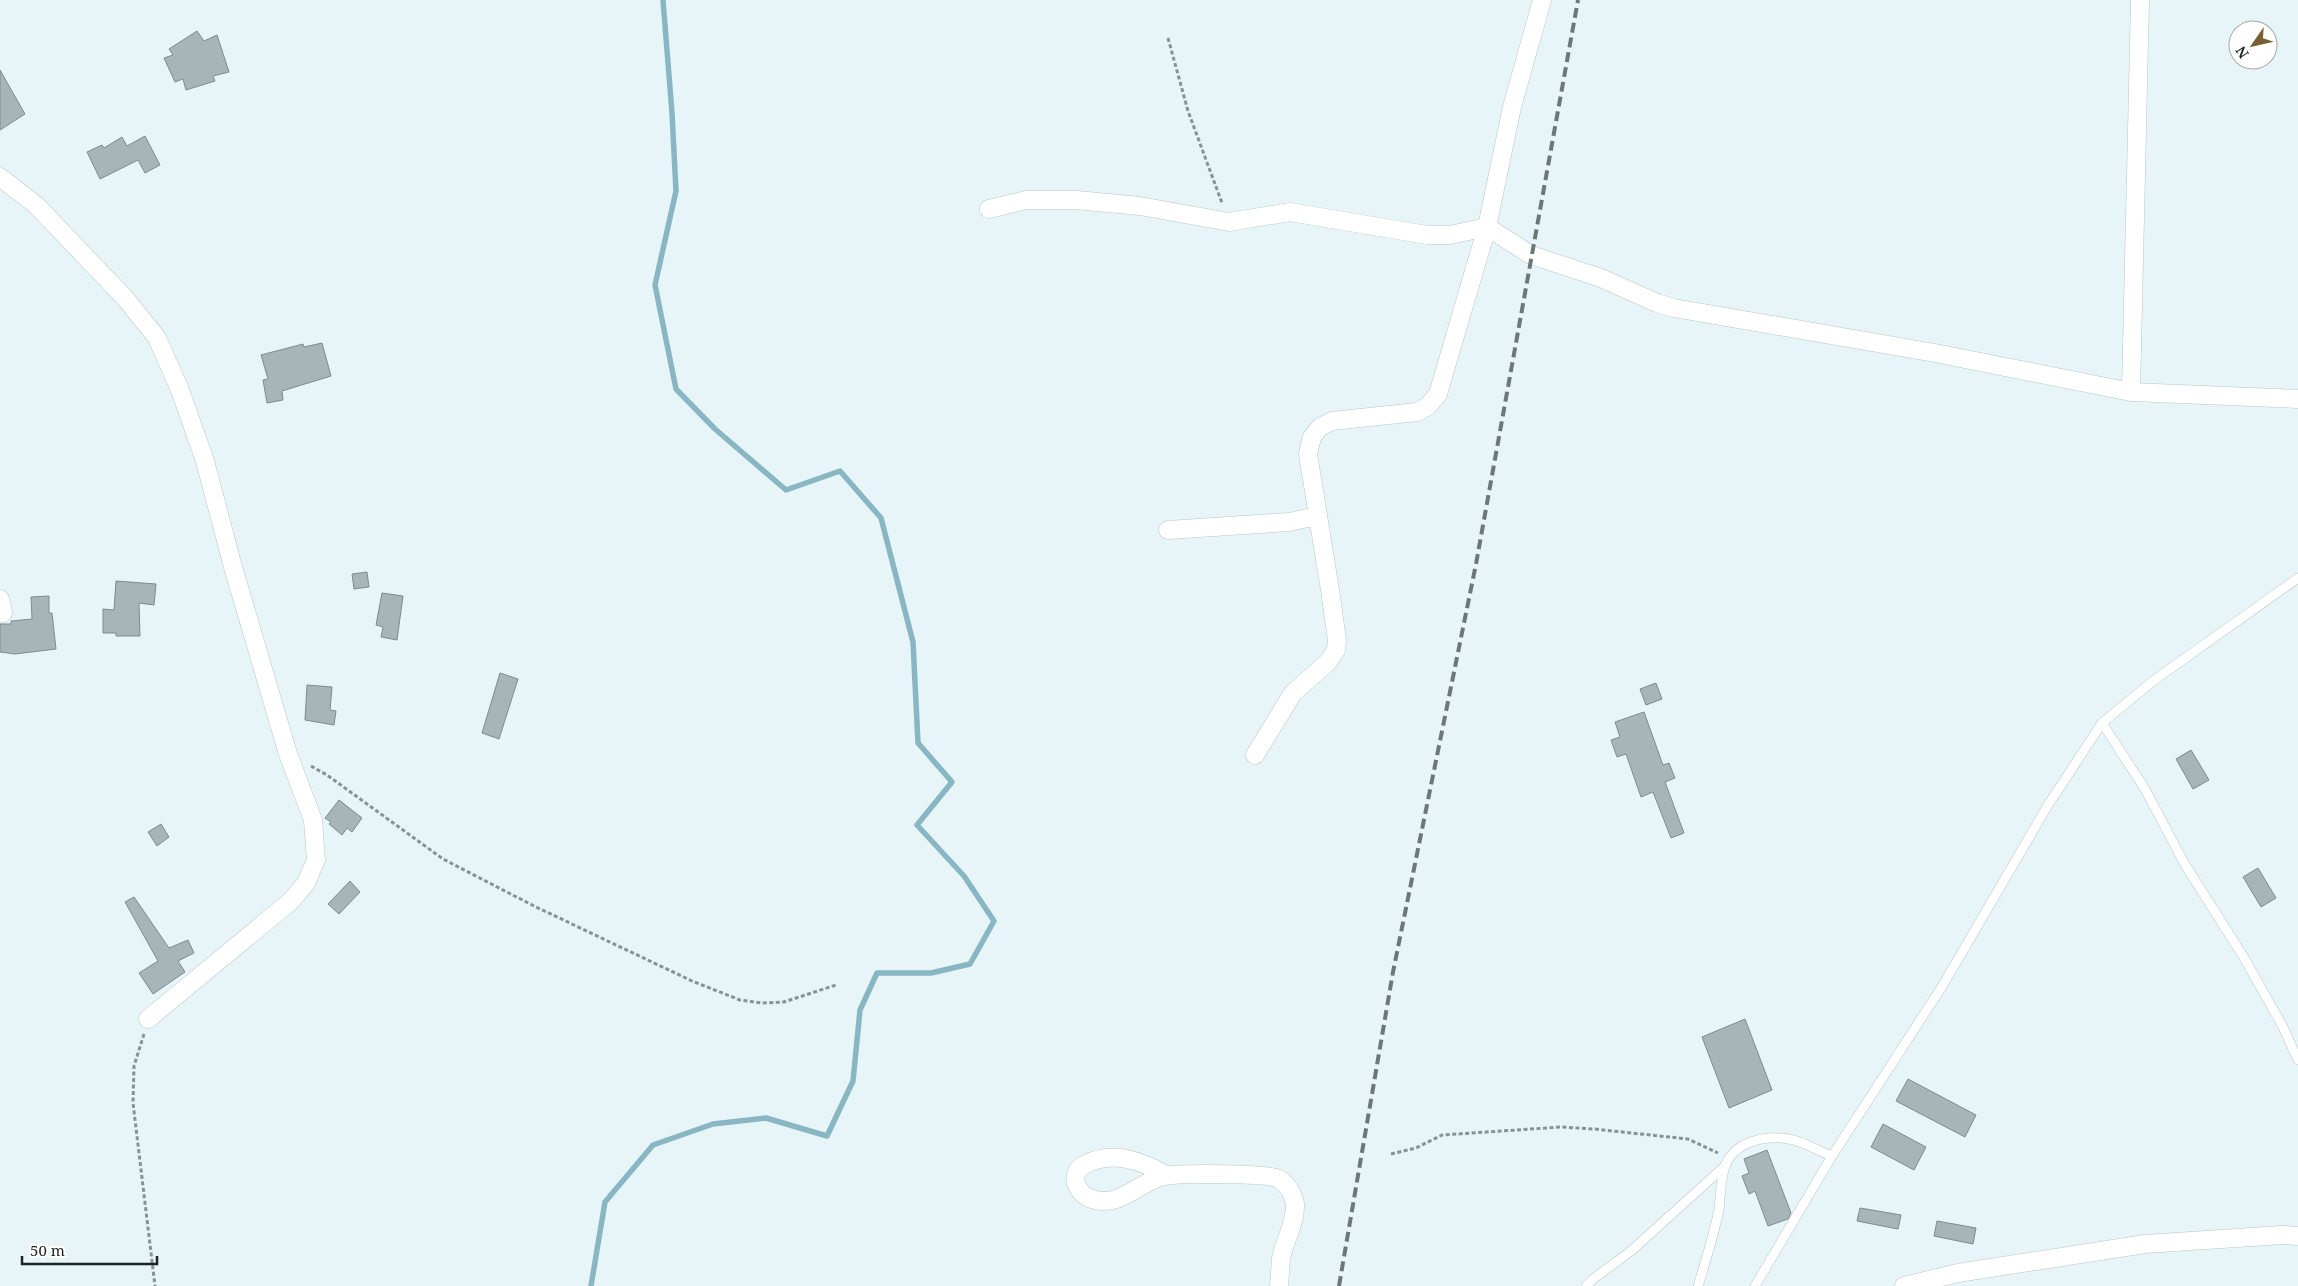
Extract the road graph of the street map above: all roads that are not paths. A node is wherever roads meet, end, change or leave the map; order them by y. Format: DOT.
graph roads {
  1 [pos="1542,0"];
  2 [pos="2140,0"];
  3 [pos="0,178"];
  4 [pos="989,209"];
  5 [pos="1487,227"];
  6 [pos="2131,392"];
  7 [pos="2298,399"];
  8 [pos="1317,516"];
  9 [pos="1168,530"];
  10 [pos="2298,578"];
  11 [pos="2102,724"];
  12 [pos="1255,755"];
  13 [pos="148,1018"];
  14 [pos="2298,1060"];
  15 [pos="1832,1156"];
  16 [pos="1725,1166"];
  17 [pos="1166,1175"];
  18 [pos="2298,1236"];
  19 [pos="1279,1286"];
  20 [pos="1586,1286"];
  21 [pos="1698,1286"];
  22 [pos="1754,1286"];
  23 [pos="1904,1286"];
  1 -- 5 [label="street"];
  2 -- 6 [label="street"];
  3 -- 13 [label="street"];
  4 -- 5 [label="street"];
  5 -- 6 [label="street"];
  5 -- 8 [label="street"];
  6 -- 7 [label="street"];
  8 -- 9 [label="street"];
  8 -- 12 [label="street"];
  10 -- 11 [label="lane"];
  11 -- 14 [label="lane"];
  11 -- 15 [label="lane"];
  15 -- 16 [label="lane"];
  15 -- 22 [label="lane"];
  16 -- 20 [label="lane"];
  16 -- 21 [label="lane"];
  17 -- 19 [label="street"];
  18 -- 23 [label="street"];
}
